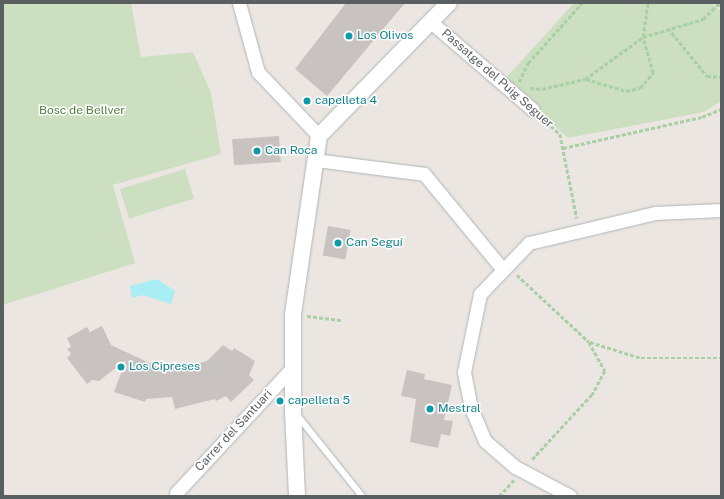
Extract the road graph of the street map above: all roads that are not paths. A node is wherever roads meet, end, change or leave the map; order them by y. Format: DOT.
graph roads {
  1 [pos="239,3"];
  2 [pos="449,3"];
  3 [pos="432,23"];
  4 [pos="533,110"];
  5 [pos="319,136"];
  6 [pos="315,160"];
  7 [pos="721,210"];
  8 [pos="505,268"];
  9 [pos="292,368"];
  10 [pos="293,410"];
  11 [pos="176,493"];
  12 [pos="297,496"];
  13 [pos="362,496"];
  14 [pos="570,496"];
  1 -- 5 [label="street"];
  2 -- 3 [label="street"];
  3 -- 4 [label="street, Passatge del Puig Seguer"];
  3 -- 5 [label="street"];
  5 -- 6 [label="street"];
  6 -- 8 [label="street"];
  6 -- 9 [label="street"];
  7 -- 8 [label="street"];
  8 -- 14 [label="street"];
  9 -- 10 [label="street"];
  9 -- 11 [label="street, Carrer del Santuari"];
  10 -- 12 [label="street"];
  10 -- 13 [label="lane"];
}
